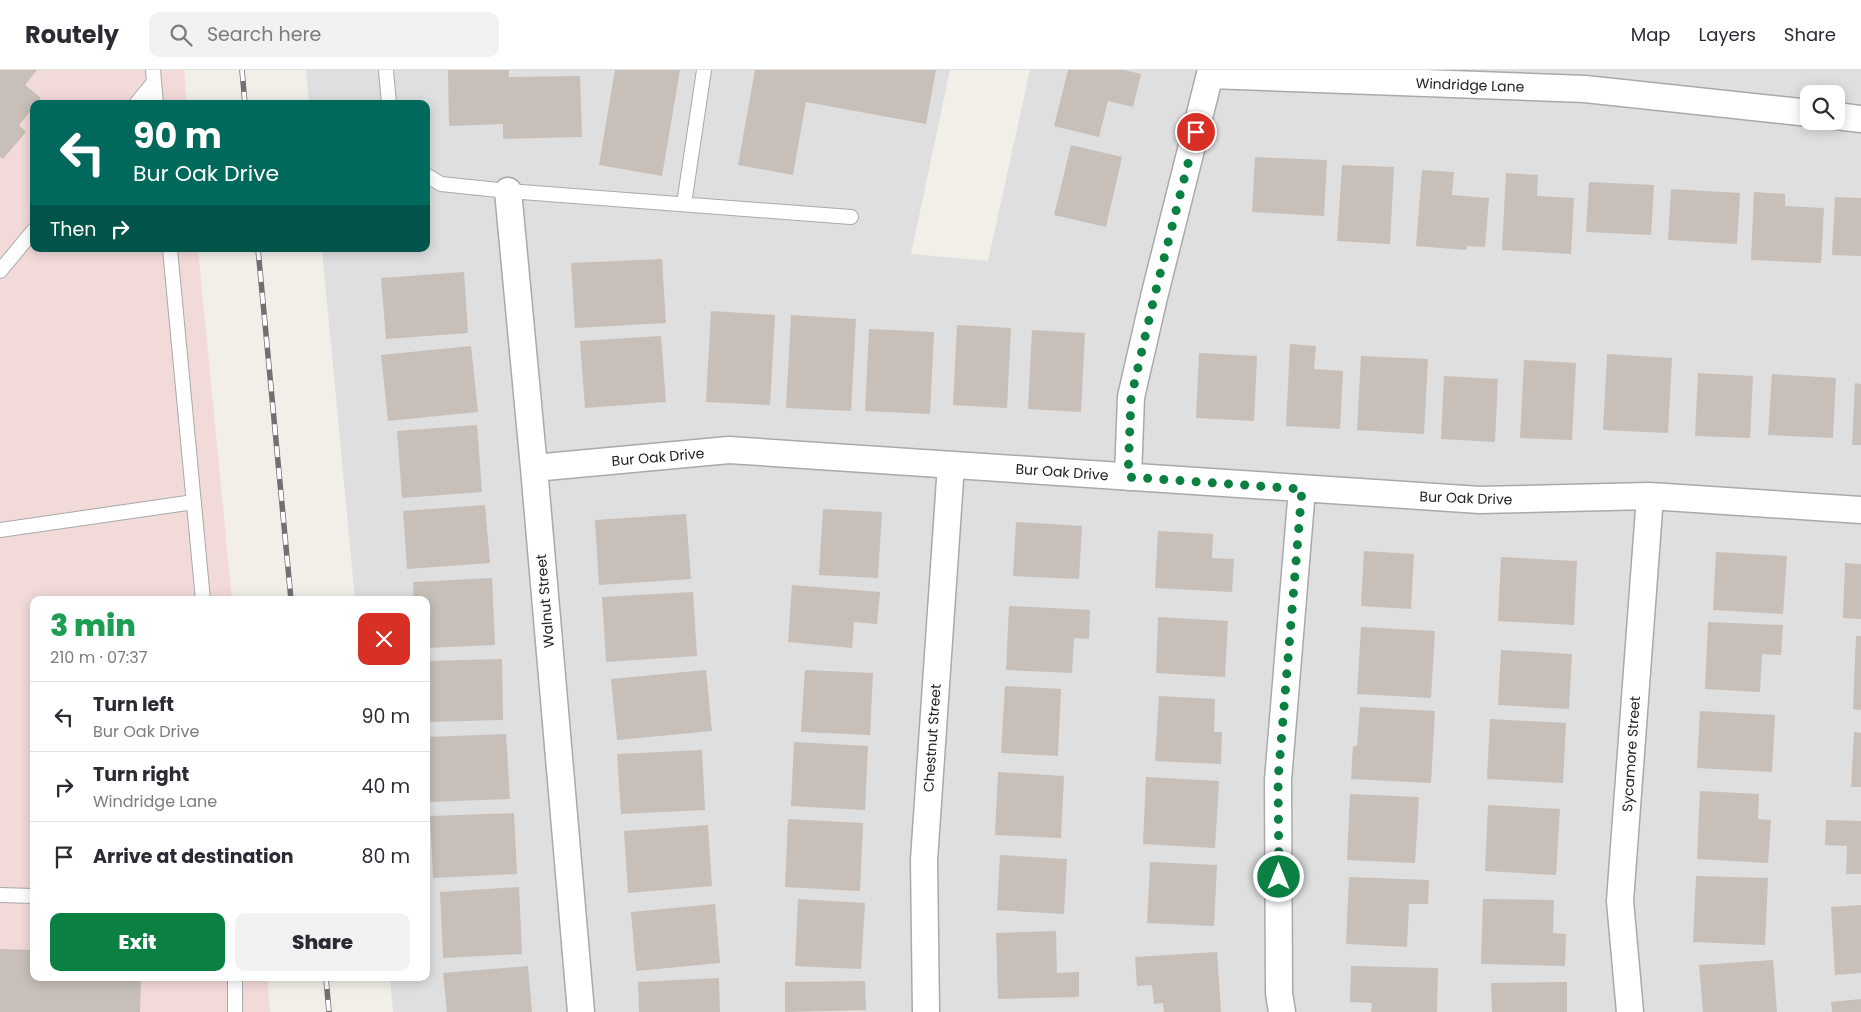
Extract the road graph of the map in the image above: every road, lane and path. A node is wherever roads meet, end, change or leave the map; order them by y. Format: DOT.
graph roads {
  1 [pos="386,70"];
  2 [pos="704,70"];
  3 [pos="1211,73"];
  4 [pos="154,76"];
  5 [pos="1586,80"];
  6 [pos="139,100"];
  7 [pos="156,100"];
  8 [pos="388,100"];
  9 [pos="1800,112"];
  10 [pos="1845,117"];
  11 [pos="1861,118"];
  12 [pos="430,177"];
  13 [pos="508,191"];
  14 [pos="684,204"];
  15 [pos="851,217"];
  16 [pos="30,235"];
  17 [pos="170,252"];
  18 [pos="0,271"];
  19 [pos="951,465"];
  20 [pos="534,468"];
  21 [pos="1128,477"];
  22 [pos="1302,489"];
  23 [pos="1650,496"];
  24 [pos="194,502"];
  25 [pos="1861,510"];
  26 [pos="0,530"];
  27 [pos="203,596"];
  28 [pos="0,894"];
  29 [pos="30,896"];
  30 [pos="235,981"];
  31 [pos="235,1012"];
  32 [pos="581,1012"];
  33 [pos="926,1012"];
  34 [pos="1282,1012"];
  35 [pos="1630,1012"];
  1 -- 8 [label="lane"];
  2 -- 14 [label="lane"];
  3 -- 5 [label="street, Windridge Lane"];
  3 -- 21 [label="street, Windridge Lane"];
  4 -- 6 [label="lane"];
  4 -- 7 [label="lane"];
  5 -- 9 [label="street, Windridge Lane"];
  10 -- 11 [label="street"];
  12 -- 13 [label="lane"];
  13 -- 14 [label="lane"];
  13 -- 20 [label="street, Walnut Street"];
  14 -- 15 [label="lane"];
  16 -- 18 [label="lane"];
  17 -- 24 [label="lane"];
  19 -- 20 [label="street, Bur Oak Drive"];
  19 -- 21 [label="street, Bur Oak Drive"];
  19 -- 33 [label="street, Chestnut Street"];
  20 -- 32 [label="street, Walnut Street"];
  21 -- 22 [label="street, Bur Oak Drive"];
  22 -- 23 [label="street, Bur Oak Drive"];
  22 -- 34 [label="street"];
  23 -- 25 [label="street, Bur Oak Drive"];
  23 -- 35 [label="street, Sycamore Street"];
  24 -- 26 [label="lane"];
  24 -- 27 [label="lane"];
  28 -- 29 [label="lane"];
  30 -- 31 [label="lane"];
}
